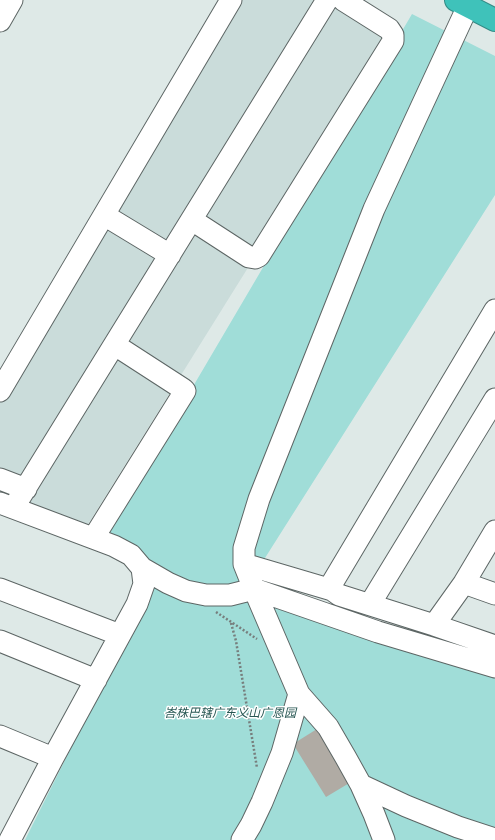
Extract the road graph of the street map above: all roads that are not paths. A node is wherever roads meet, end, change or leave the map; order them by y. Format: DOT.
graph roads {
  1 [pos="12,0"];
  2 [pos="231,0"];
  3 [pos="327,0"];
  4 [pos="343,0"];
  5 [pos="462,3"];
  6 [pos="495,20"];
  7 [pos="0,21"];
  8 [pos="104,215"];
  9 [pos="192,220"];
  10 [pos="170,255"];
  11 [pos="495,310"];
  12 [pos="115,345"];
  13 [pos="0,391"];
  14 [pos="495,399"];
  15 [pos="0,479"];
  16 [pos="26,489"];
  17 [pos="7,505"];
  18 [pos="495,531"];
  19 [pos="94,537"];
  20 [pos="244,564"];
  21 [pos="142,568"];
  22 [pos="464,583"];
  23 [pos="0,588"];
  24 [pos="254,589"];
  25 [pos="332,590"];
  26 [pos="495,594"];
  27 [pos="370,604"];
  28 [pos="434,625"];
  29 [pos="120,635"];
  30 [pos="0,640"];
  31 [pos="495,646"];
  32 [pos="495,667"];
  33 [pos="96,680"];
  34 [pos="299,694"];
  35 [pos="0,736"];
  36 [pos="53,758"];
  37 [pos="361,784"];
  38 [pos="495,839"];
  39 [pos="10,840"];
  40 [pos="242,840"];
  41 [pos="384,840"];
  1 -- 7 [label="street"];
  2 -- 8 [label="street"];
  3 -- 9 [label="street"];
  4 -- 9 [label="street"];
  5 -- 6 [label="highway"];
  5 -- 20 [label="street"];
  8 -- 10 [label="street"];
  8 -- 13 [label="street"];
  9 -- 10 [label="street"];
  10 -- 12 [label="street"];
  11 -- 25 [label="street"];
  12 -- 16 [label="street"];
  12 -- 19 [label="street"];
  14 -- 27 [label="street"];
  15 -- 16 [label="street"];
  16 -- 17 [label="street"];
  17 -- 19 [label="street"];
  18 -- 22 [label="street"];
  19 -- 21 [label="street"];
  20 -- 24 [label="street"];
  20 -- 25 [label="street"];
  21 -- 24 [label="street"];
  21 -- 29 [label="street"];
  22 -- 26 [label="street"];
  22 -- 28 [label="street"];
  23 -- 29 [label="street"];
  24 -- 32 [label="street"];
  24 -- 34 [label="street"];
  25 -- 27 [label="street"];
  27 -- 28 [label="street"];
  28 -- 31 [label="street"];
  29 -- 33 [label="street"];
  30 -- 33 [label="street"];
  33 -- 36 [label="street"];
  34 -- 37 [label="street"];
  34 -- 40 [label="street"];
  35 -- 36 [label="street"];
  36 -- 39 [label="street"];
  37 -- 38 [label="street"];
  37 -- 41 [label="street"];
}
